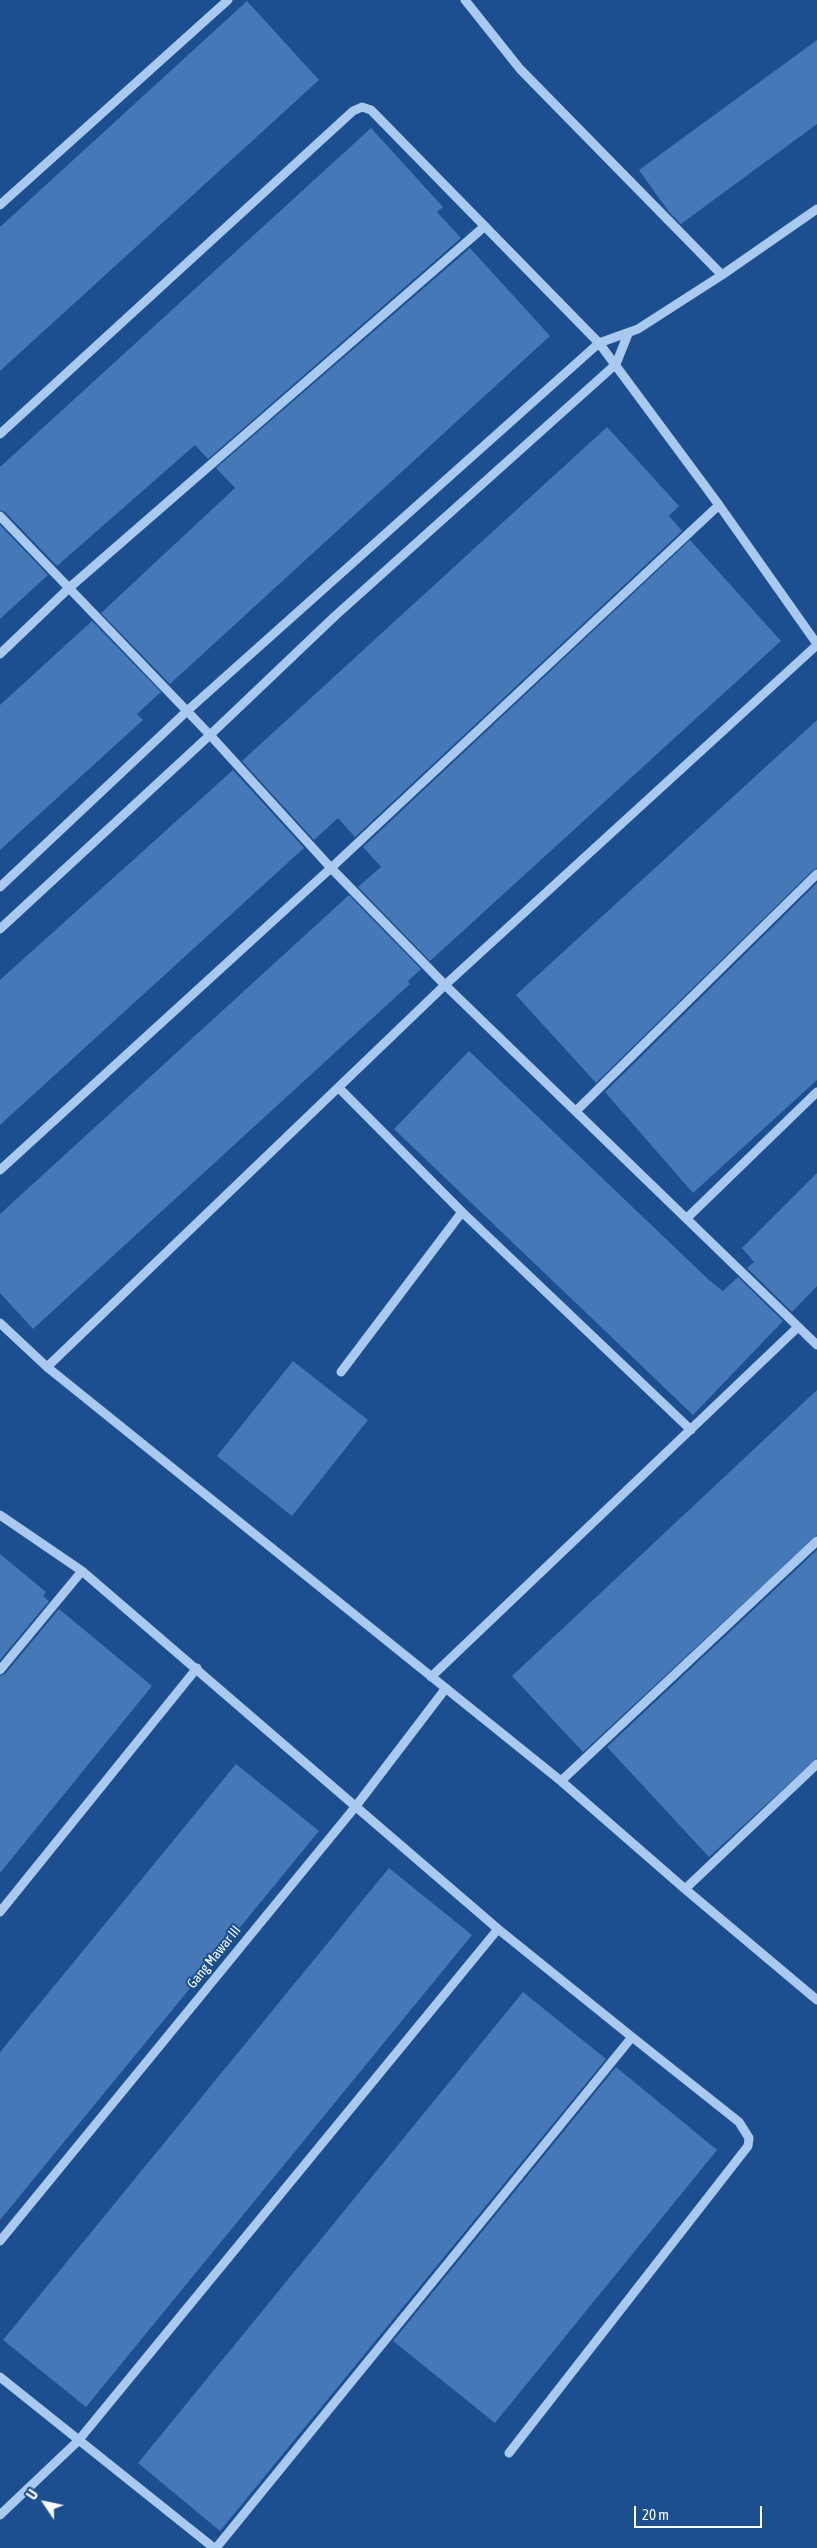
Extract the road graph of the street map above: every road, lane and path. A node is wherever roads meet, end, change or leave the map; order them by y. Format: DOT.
graph roads {
  1 [pos="228,0"];
  2 [pos="465,0"];
  3 [pos="0,205"];
  4 [pos="817,209"];
  5 [pos="485,226"];
  6 [pos="722,275"];
  7 [pos="628,334"];
  8 [pos="599,343"];
  9 [pos="616,364"];
  10 [pos="0,434"];
  11 [pos="719,505"];
  12 [pos="0,516"];
  13 [pos="69,588"];
  14 [pos="817,645"];
  15 [pos="0,654"];
  16 [pos="187,711"];
  17 [pos="210,735"];
  18 [pos="331,868"];
  19 [pos="817,874"];
  20 [pos="0,887"];
  21 [pos="0,929"];
  22 [pos="445,985"];
  23 [pos="339,1088"];
  24 [pos="817,1092"];
  25 [pos="576,1111"];
  26 [pos="0,1170"];
  27 [pos="462,1212"];
  28 [pos="688,1218"];
  29 [pos="0,1323"];
  30 [pos="798,1327"];
  31 [pos="817,1344"];
  32 [pos="47,1367"];
  33 [pos="341,1372"];
  34 [pos="691,1430"];
  35 [pos="0,1515"];
  36 [pos="817,1541"];
  37 [pos="82,1571"];
  38 [pos="197,1668"];
  39 [pos="0,1670"];
  40 [pos="431,1677"];
  41 [pos="446,1688"];
  42 [pos="817,1764"];
  43 [pos="562,1781"];
  44 [pos="356,1806"];
  45 [pos="684,1889"];
  46 [pos="0,1912"];
  47 [pos="498,1929"];
  48 [pos="817,2000"];
  49 [pos="632,2037"];
  50 [pos="0,2241"];
  51 [pos="0,2378"];
  52 [pos="78,2441"];
  53 [pos="509,2453"];
  54 [pos="0,2515"];
  55 [pos="215,2548"];
  1 -- 3 [label="street"];
  2 -- 6 [label="street"];
  4 -- 6 [label="street"];
  5 -- 8 [label="street"];
  5 -- 10 [label="street"];
  5 -- 13 [label="street"];
  6 -- 7 [label="street"];
  7 -- 8 [label="street"];
  7 -- 9 [label="street"];
  8 -- 9 [label="street"];
  8 -- 16 [label="street"];
  9 -- 11 [label="street"];
  9 -- 17 [label="street"];
  11 -- 14 [label="street"];
  11 -- 18 [label="street"];
  12 -- 13 [label="street"];
  13 -- 15 [label="street"];
  13 -- 16 [label="street"];
  14 -- 22 [label="street"];
  16 -- 17 [label="street"];
  16 -- 20 [label="street"];
  17 -- 18 [label="street"];
  17 -- 21 [label="street"];
  18 -- 22 [label="street"];
  18 -- 26 [label="street"];
  19 -- 25 [label="street"];
  22 -- 23 [label="street"];
  22 -- 25 [label="street"];
  23 -- 27 [label="street"];
  23 -- 32 [label="street"];
  24 -- 28 [label="street"];
  25 -- 28 [label="street"];
  27 -- 33 [label="street"];
  27 -- 34 [label="street"];
  28 -- 30 [label="street"];
  29 -- 32 [label="street"];
  30 -- 31 [label="street"];
  30 -- 34 [label="street"];
  32 -- 40 [label="street"];
  34 -- 40 [label="street"];
  35 -- 37 [label="street"];
  36 -- 43 [label="street"];
  37 -- 38 [label="street"];
  37 -- 39 [label="street"];
  38 -- 44 [label="street"];
  38 -- 46 [label="street"];
  40 -- 41 [label="street"];
  41 -- 43 [label="street"];
  41 -- 44 [label="street, Gang Mawar III"];
  42 -- 45 [label="street"];
  43 -- 45 [label="street"];
  44 -- 47 [label="street"];
  44 -- 50 [label="street, Gang Mawar III"];
  45 -- 48 [label="street"];
  47 -- 49 [label="street"];
  47 -- 52 [label="street"];
  49 -- 53 [label="street"];
  49 -- 55 [label="street"];
  51 -- 52 [label="street"];
  52 -- 54 [label="street"];
  52 -- 55 [label="street"];
}
